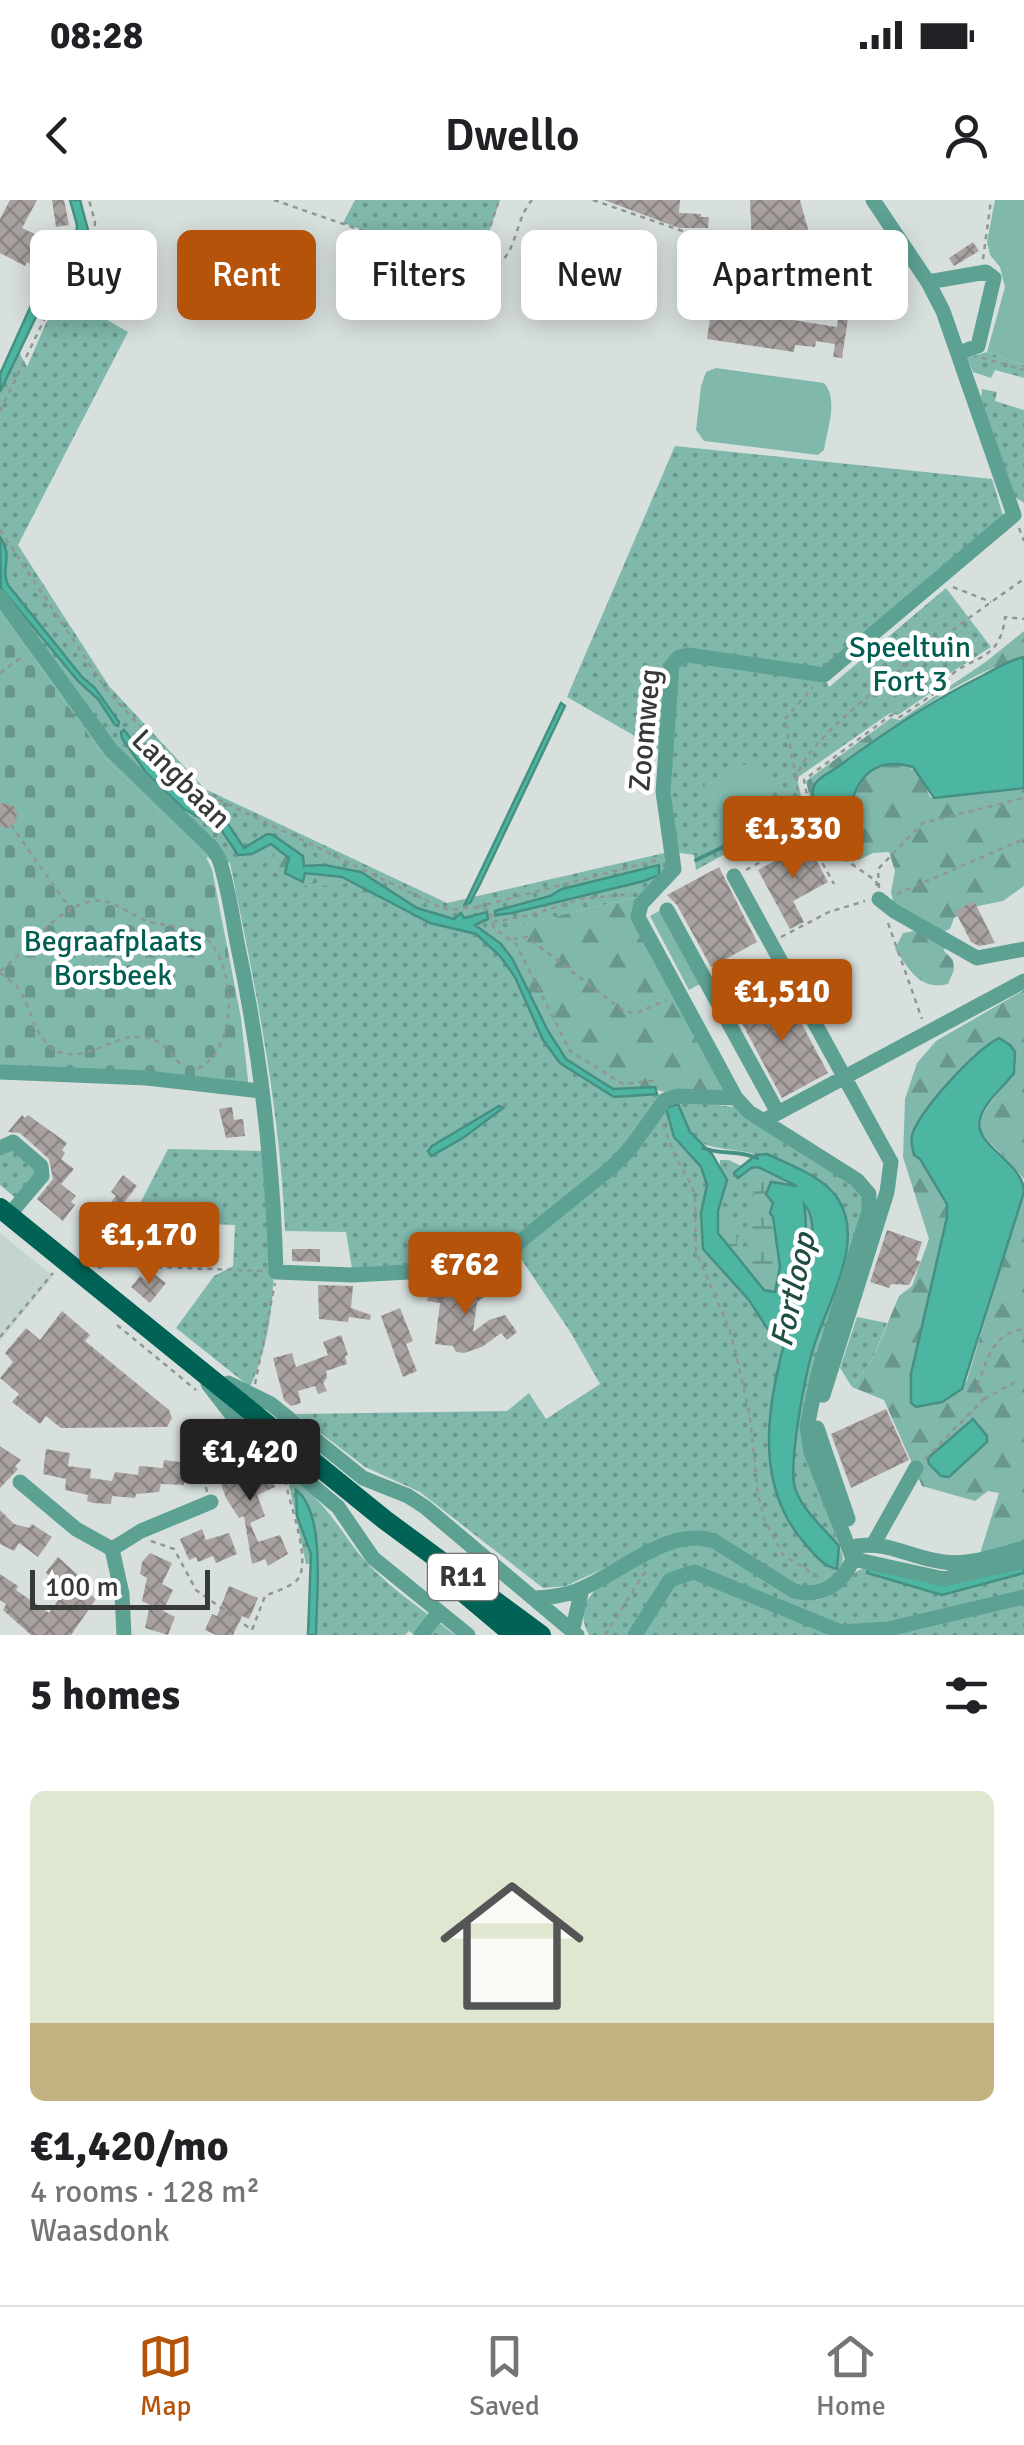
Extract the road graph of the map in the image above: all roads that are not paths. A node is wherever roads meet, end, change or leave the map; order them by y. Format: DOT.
graph roads {
  1 [pos="872,200"];
  2 [pos="928,282"];
  3 [pos="961,358"];
  4 [pos="0,597"];
  5 [pos="734,876"];
  6 [pos="879,899"];
  7 [pos="668,910"];
  8 [pos="1024,949"];
  9 [pos="1024,981"];
  10 [pos="0,1072"];
  11 [pos="845,1078"];
  12 [pos="262,1090"];
  13 [pos="736,1098"];
  14 [pos="770,1117"];
  15 [pos="0,1148"];
  16 [pos="4,1212"];
  17 [pos="202,1372"];
  18 [pos="916,1468"];
  19 [pos="20,1482"];
  20 [pos="212,1502"];
  21 [pos="385,1520"];
  22 [pos="874,1543"];
  23 [pos="112,1548"];
  24 [pos="1024,1548"];
  25 [pos="855,1552"];
  26 [pos="1024,1561"];
  27 [pos="582,1589"];
  28 [pos="1024,1597"];
  29 [pos="536,1598"];
  30 [pos="439,1612"];
  31 [pos="575,1632"];
  32 [pos="124,1635"];
  33 [pos="421,1635"];
  34 [pos="468,1635"];
  35 [pos="514,1635"];
  36 [pos="541,1635"];
  37 [pos="635,1635"];
  1 -- 2 [label="street"];
  2 -- 3 [label="street"];
  2 -- 3 [label="street"];
  3 -- 13 [label="street, Zoomweg"];
  4 -- 12 [label="street, Langbaan"];
  5 -- 11 [label="street"];
  6 -- 8 [label="street"];
  7 -- 14 [label="street"];
  9 -- 11 [label="street"];
  10 -- 12 [label="street"];
  11 -- 14 [label="street"];
  11 -- 25 [label="street"];
  12 -- 13 [label="street, Langbaan"];
  13 -- 14 [label="street"];
  14 -- 25 [label="street"];
  15 -- 16 [label="street"];
  16 -- 17 [label="main road, R11"];
  17 -- 21 [label="main road, R11"];
  17 -- 29 [label="street"];
  17 -- 30 [label="street"];
  18 -- 22 [label="street"];
  19 -- 23 [label="street"];
  20 -- 23 [label="street"];
  21 -- 35 [label="main road, R11"];
  21 -- 36 [label="main road, R11"];
  22 -- 24 [label="street"];
  22 -- 25 [label="street"];
  23 -- 32 [label="street"];
  25 -- 26 [label="street"];
  25 -- 27 [label="street"];
  27 -- 29 [label="street"];
  27 -- 31 [label="street"];
  28 -- 37 [label="street"];
  29 -- 31 [label="street"];
  30 -- 33 [label="street"];
  30 -- 34 [label="street"];
}
